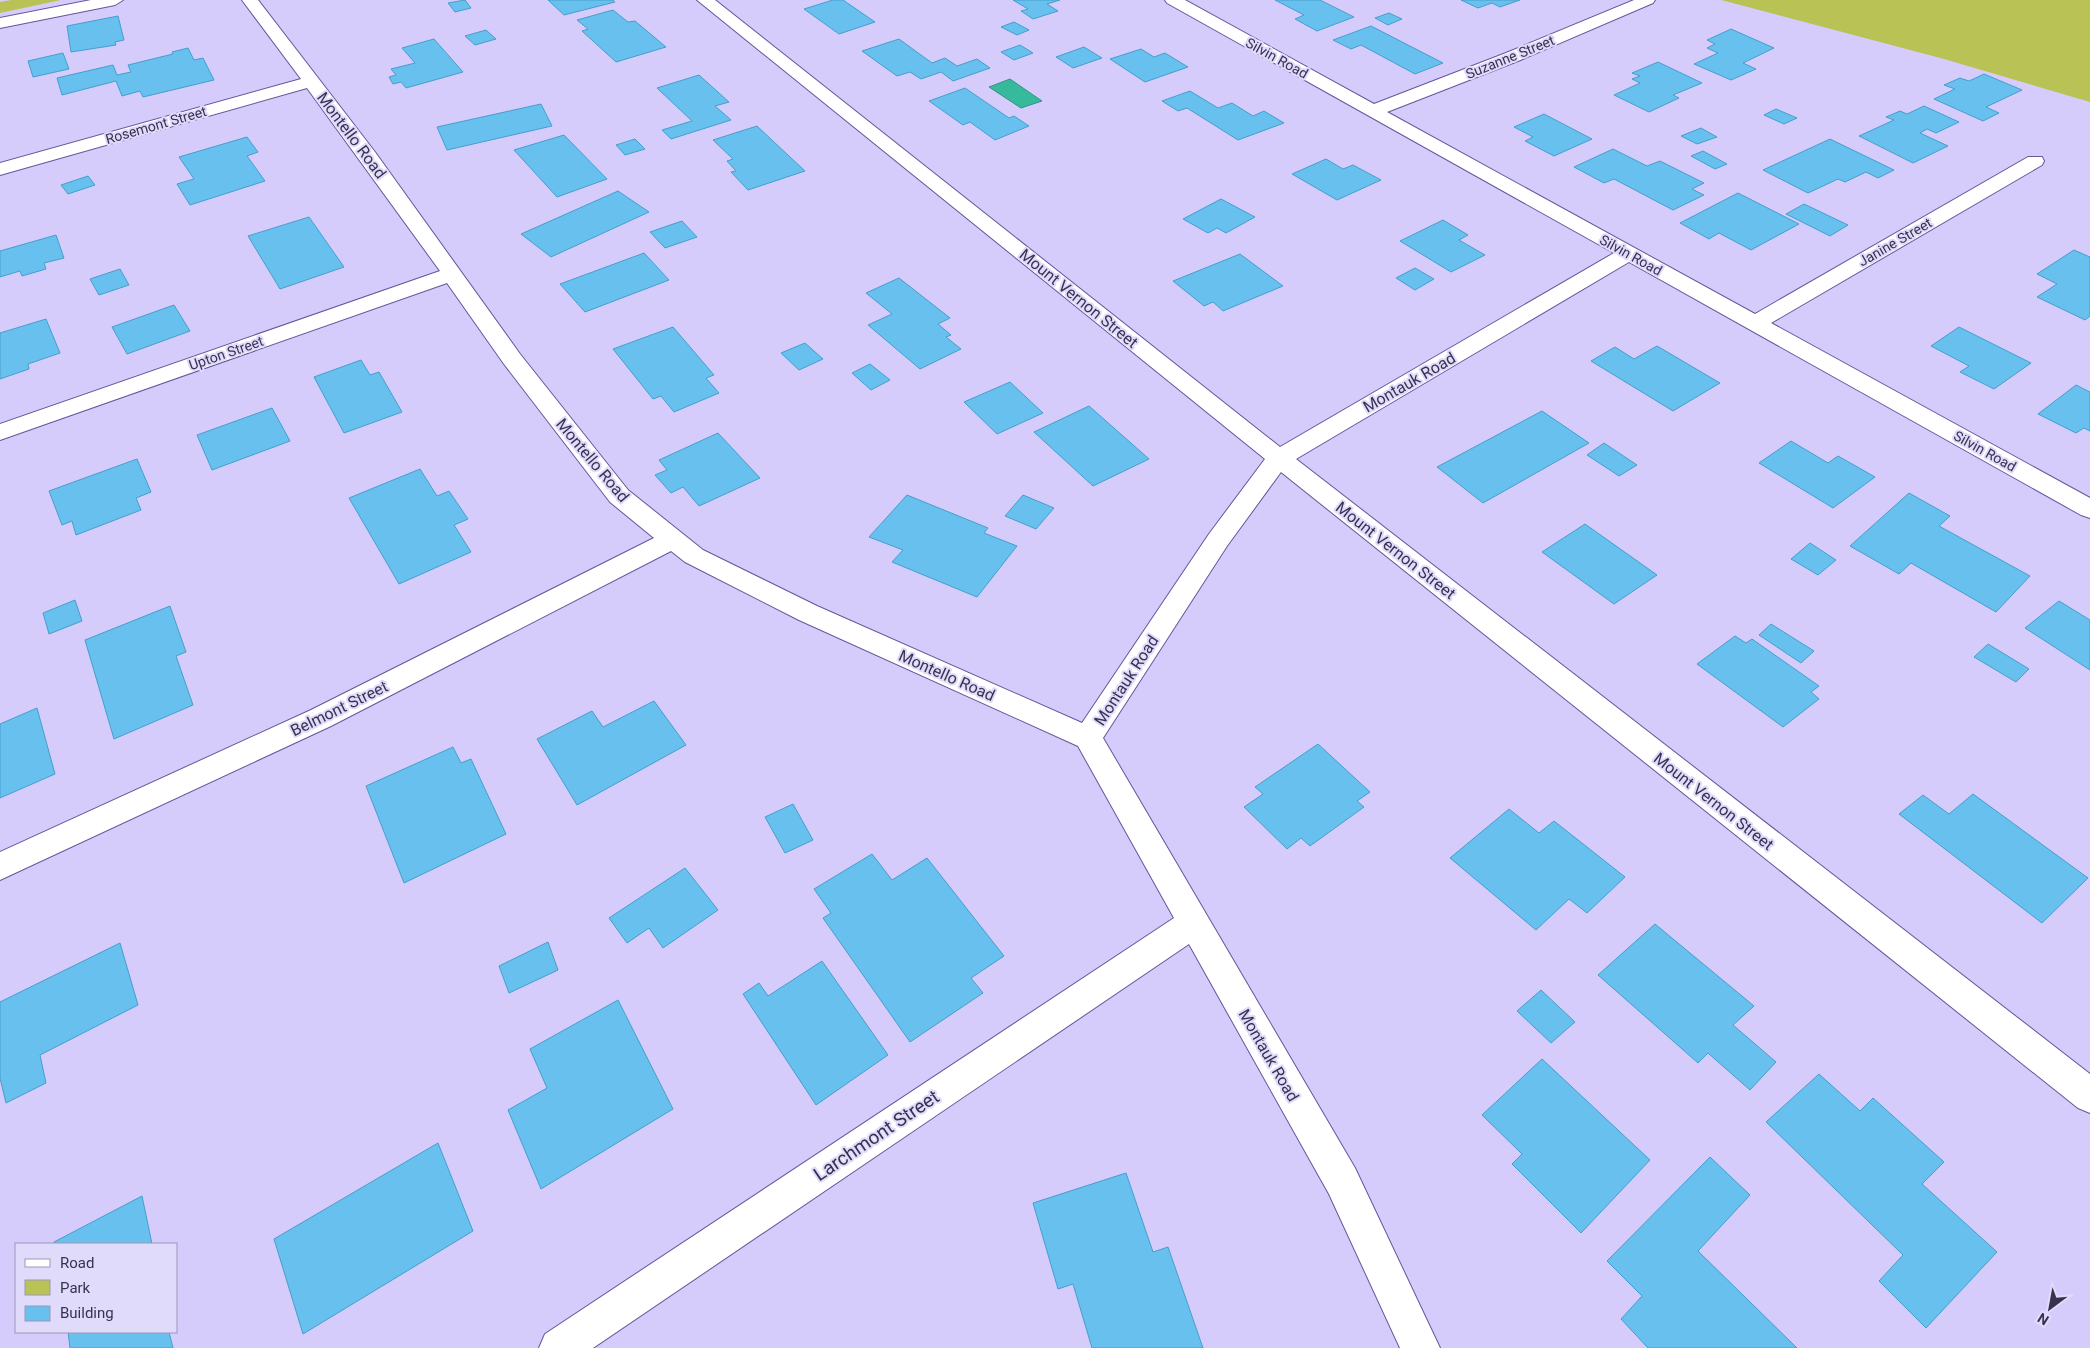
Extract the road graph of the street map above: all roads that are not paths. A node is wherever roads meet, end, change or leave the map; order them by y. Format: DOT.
graph roads {
  1 [pos="115,0"];
  2 [pos="250,0"];
  3 [pos="705,0"];
  4 [pos="1173,0"];
  5 [pos="1647,0"];
  6 [pos="0,23"];
  7 [pos="312,81"];
  8 [pos="1373,111"];
  9 [pos="2035,161"];
  10 [pos="0,169"];
  11 [pos="1629,253"];
  12 [pos="452,274"];
  13 [pos="1755,323"];
  14 [pos="0,432"];
  15 [pos="1279,458"];
  16 [pos="2090,509"];
  17 [pos="673,539"];
  18 [pos="1088,738"];
  19 [pos="0,867"];
  20 [pos="1194,923"];
  21 [pos="2090,1096"];
  22 [pos="558,1348"];
  23 [pos="1420,1348"];
  1 -- 6 [label="street"];
  2 -- 7 [label="street, Montello Road"];
  3 -- 15 [label="street, Mount Vernon Street"];
  4 -- 8 [label="street, Silvin Road"];
  5 -- 8 [label="street, Suzanne Street"];
  7 -- 10 [label="street, Rosemont Street"];
  7 -- 12 [label="street, Montello Road"];
  8 -- 11 [label="street, Silvin Road"];
  9 -- 13 [label="street, Janine Street"];
  11 -- 13 [label="street, Silvin Road"];
  11 -- 15 [label="street, Montauk Road"];
  12 -- 14 [label="street, Upton Street"];
  12 -- 17 [label="street, Montello Road"];
  13 -- 16 [label="street, Silvin Road"];
  15 -- 18 [label="street, Montauk Road"];
  15 -- 21 [label="street, Mount Vernon Street"];
  17 -- 18 [label="street, Montello Road"];
  17 -- 19 [label="street, Belmont Street"];
  18 -- 20 [label="street, Montauk Road"];
  20 -- 22 [label="street, Larchmont Street"];
  20 -- 23 [label="street, Montauk Road"];
}
